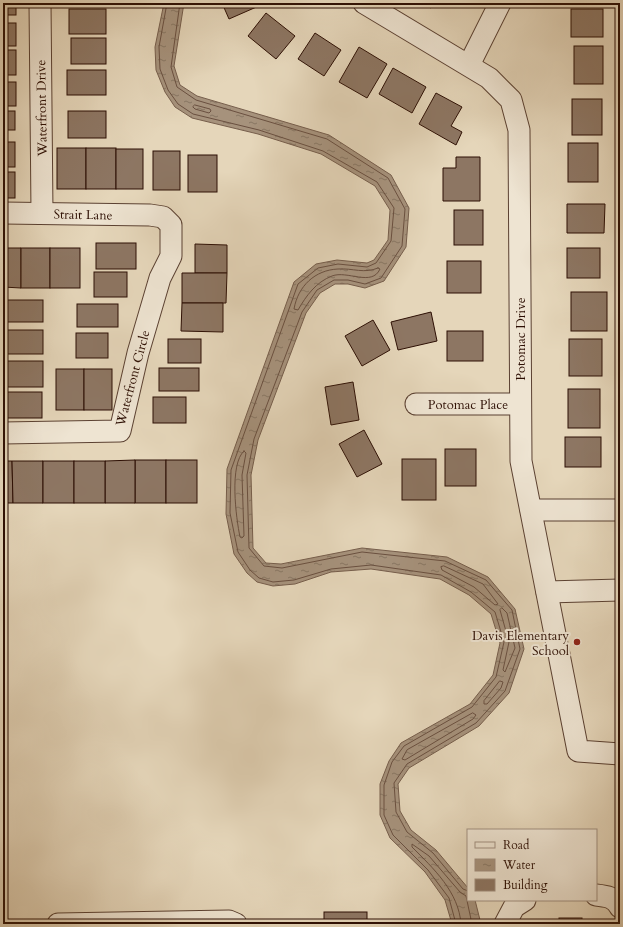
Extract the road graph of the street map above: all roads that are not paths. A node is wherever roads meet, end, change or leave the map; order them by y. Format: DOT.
graph roads {
  1 [pos="40,3"];
  2 [pos="364,3"];
  3 [pos="500,3"];
  4 [pos="469,65"];
  5 [pos="3,213"];
  6 [pos="42,213"];
  7 [pos="163,217"];
  8 [pos="416,404"];
  9 [pos="520,404"];
  10 [pos="3,433"];
  11 [pos="530,510"];
  12 [pos="620,510"];
  13 [pos="620,590"];
  14 [pos="547,592"];
  15 [pos="620,754"];
  16 [pos="597,895"];
  17 [pos="523,901"];
  18 [pos="620,907"];
  19 [pos="58,924"];
  20 [pos="236,924"];
  21 [pos="505,924"];
  1 -- 6 [label="street, Waterfront Drive"];
  2 -- 4 [label="street, Potomac Drive"];
  3 -- 4 [label="street"];
  4 -- 9 [label="street, Potomac Drive"];
  5 -- 6 [label="street, Strait Lane"];
  6 -- 7 [label="street, Strait Lane"];
  7 -- 10 [label="street, Waterfront Circle"];
  8 -- 9 [label="street, Potomac Place"];
  9 -- 11 [label="street, Potomac Drive"];
  11 -- 12 [label="street"];
  11 -- 14 [label="street, Potomac Drive"];
  13 -- 14 [label="street"];
  14 -- 15 [label="street, Potomac Drive"];
  16 -- 18 [label="street"];
  17 -- 21 [label="street"];
  19 -- 20 [label="street"];
}
